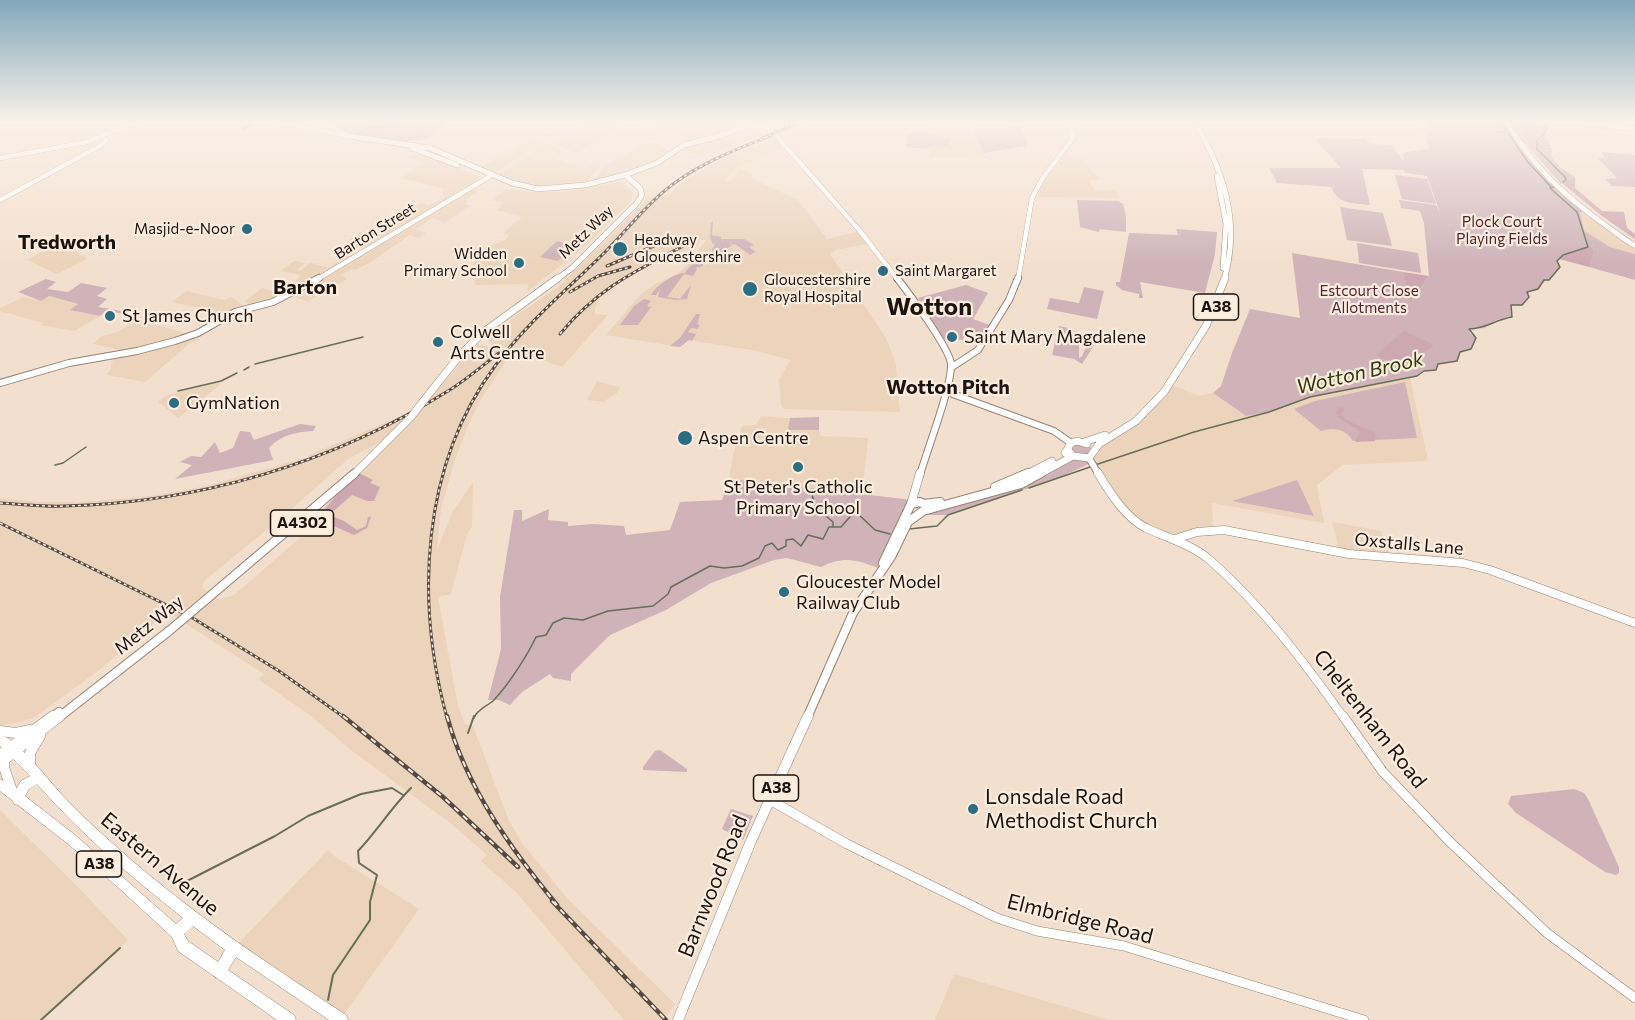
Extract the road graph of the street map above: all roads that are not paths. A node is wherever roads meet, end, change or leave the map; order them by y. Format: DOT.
graph roads {
  1 [pos="56,170"];
  2 [pos="472,170"];
  3 [pos="477,170"];
  4 [pos="642,170"];
  5 [pos="806,170"];
  6 [pos="1050,170"];
  7 [pos="1216,170"];
  8 [pos="1220,170"];
  9 [pos="1541,170"];
  10 [pos="1548,170"];
  11 [pos="490,176"];
  12 [pos="626,177"];
  13 [pos="0,200"];
  14 [pos="1635,241"];
  15 [pos="1635,246"];
  16 [pos="952,364"];
  17 [pos="949,379"];
  18 [pos="0,382"];
  19 [pos="945,389"];
  20 [pos="967,398"];
  21 [pos="1084,442"];
  22 [pos="1071,450"];
  23 [pos="1093,460"];
  24 [pos="917,507"];
  25 [pos="1175,539"];
  26 [pos="1635,623"];
  27 [pos="73,705"];
  28 [pos="49,726"];
  29 [pos="35,729"];
  30 [pos="0,731"];
  31 [pos="0,739"];
  32 [pos="6,755"];
  33 [pos="30,766"];
  34 [pos="40,778"];
  35 [pos="0,784"];
  36 [pos="0,792"];
  37 [pos="16,798"];
  38 [pos="770,800"];
  39 [pos="192,918"];
  40 [pos="176,933"];
  41 [pos="233,949"];
  42 [pos="219,972"];
  43 [pos="1635,998"];
  44 [pos="289,1020"];
  45 [pos="341,1020"];
  46 [pos="678,1020"];
  47 [pos="1364,1020"];
  1 -- 13 [label="main road"];
  2 -- 11 [label="main road"];
  3 -- 11 [label="main road"];
  4 -- 12 [label="main road"];
  5 -- 16 [label="main road"];
  6 -- 16 [label="main road"];
  7 -- 21 [label="main road, A38"];
  8 -- 23 [label="main road, A38"];
  9 -- 15 [label="highway"];
  10 -- 14 [label="highway"];
  11 -- 12 [label="main road"];
  11 -- 18 [label="main road, Barton Street"];
  12 -- 27 [label="main road, Metz Way / A4302, bridge"];
  16 -- 17 [label="main road"];
  17 -- 19 [label="main road"];
  17 -- 20 [label="main road"];
  19 -- 20 [label="main road"];
  19 -- 24 [label="main road"];
  20 -- 22 [label="main road"];
  21 -- 22 [label="main road, A38"];
  21 -- 23 [label="main road"];
  22 -- 23 [label="main road"];
  22 -- 24 [label="main road, A38"];
  23 -- 25 [label="main road, Cheltenham Road"];
  24 -- 38 [label="main road, Barnwood Road / A38"];
  25 -- 26 [label="main road, Oxstalls Lane"];
  25 -- 43 [label="main road, Cheltenham Road"];
  27 -- 28 [label="main road, Metz Way / A4302"];
  27 -- 29 [label="main road, Metz Way / A4302"];
  28 -- 32 [label="main road, Metz Way / A4302"];
  28 -- 33 [label="main road"];
  29 -- 30 [label="main road"];
  29 -- 32 [label="main road, Metz Way / A4302"];
  31 -- 32 [label="highway, Eastern Avenue / A38"];
  32 -- 33 [label="highway, Eastern Avenue / A38"];
  32 -- 37 [label="main road"];
  33 -- 34 [label="highway, Eastern Avenue / A38"];
  34 -- 37 [label="highway"];
  34 -- 39 [label="highway, Eastern Avenue / A38"];
  35 -- 37 [label="highway, Eastern Avenue / A38"];
  36 -- 37 [label="main road"];
  37 -- 40 [label="highway, Eastern Avenue / A38"];
  38 -- 46 [label="main road, Barnwood Road / A38"];
  38 -- 47 [label="main road, Elmbridge Road"];
  39 -- 40 [label="highway"];
  39 -- 41 [label="highway, Eastern Avenue / A38"];
  40 -- 42 [label="highway, Eastern Avenue / A38"];
  41 -- 42 [label="highway"];
  41 -- 45 [label="highway, Eastern Avenue / A38"];
  42 -- 44 [label="highway, Eastern Avenue / A38"];
}
